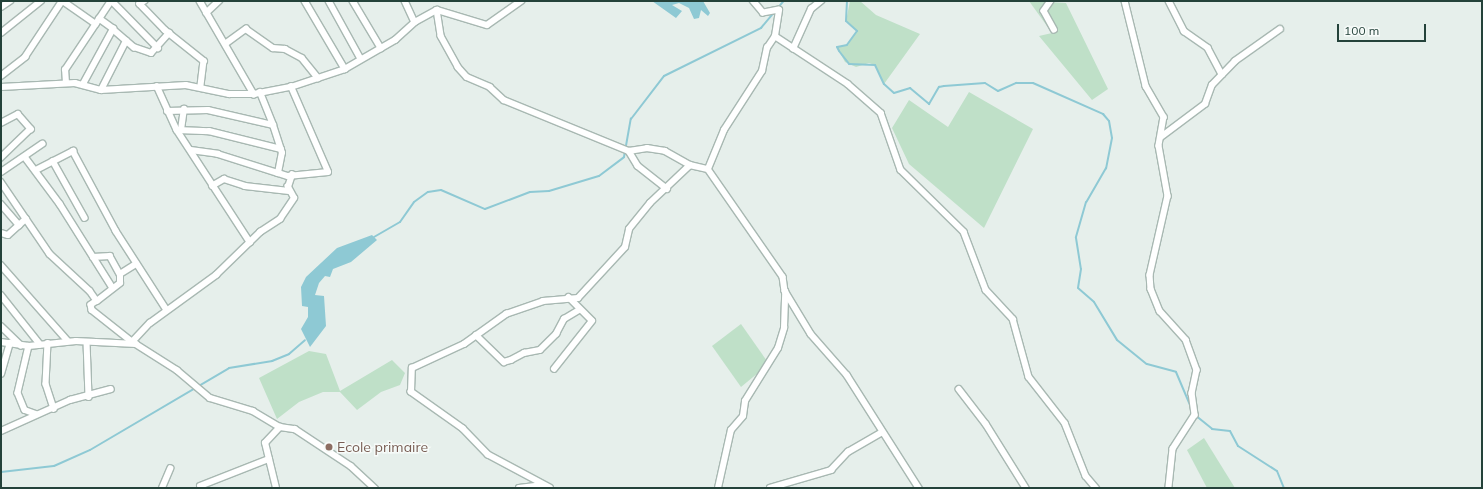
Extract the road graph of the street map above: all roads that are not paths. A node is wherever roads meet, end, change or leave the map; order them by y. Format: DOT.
graph roads {
  1 [pos="9,1"];
  2 [pos="41,1"];
  3 [pos="63,1"];
  4 [pos="112,1"];
  5 [pos="144,1"];
  6 [pos="200,1"];
  7 [pos="219,1"];
  8 [pos="305,1"];
  9 [pos="329,1"];
  10 [pos="361,1"];
  11 [pos="405,1"];
  12 [pos="522,1"];
  13 [pos="753,1"];
  14 [pos="821,1"];
  15 [pos="1051,1"];
  16 [pos="1125,1"];
  17 [pos="1169,1"];
  18 [pos="354,3"];
  19 [pos="1,8"];
  20 [pos="437,10"];
  21 [pos="206,13"];
  22 [pos="99,19"];
  23 [pos="415,22"];
  24 [pos="96,24"];
  25 [pos="112,29"];
  26 [pos="1054,29"];
  27 [pos="1280,29"];
  28 [pos="1,33"];
  29 [pos="169,33"];
  30 [pos="775,36"];
  31 [pos="126,41"];
  32 [pos="225,44"];
  33 [pos="158,48"];
  34 [pos="381,48"];
  35 [pos="793,49"];
  36 [pos="361,59"];
  37 [pos="345,69"];
  38 [pos="1222,74"];
  39 [pos="1,76"];
  40 [pos="318,78"];
  41 [pos="66,83"];
  42 [pos="83,84"];
  43 [pos="157,86"];
  44 [pos="201,87"];
  45 [pos="291,88"];
  46 [pos="2,89"];
  47 [pos="101,90"];
  48 [pos="257,93"];
  49 [pos="184,109"];
  50 [pos="167,111"];
  51 [pos="1,122"];
  52 [pos="273,125"];
  53 [pos="179,130"];
  54 [pos="1160,137"];
  55 [pos="42,144"];
  56 [pos="281,149"];
  57 [pos="191,150"];
  58 [pos="629,151"];
  59 [pos="25,157"];
  60 [pos="1,158"];
  61 [pos="53,161"];
  62 [pos="690,165"];
  63 [pos="708,169"];
  64 [pos="36,170"];
  65 [pos="1,172"];
  66 [pos="278,173"];
  67 [pos="292,175"];
  68 [pos="1,182"];
  69 [pos="212,186"];
  70 [pos="666,189"];
  71 [pos="289,191"];
  72 [pos="1,204"];
  73 [pos="85,218"];
  74 [pos="26,219"];
  75 [pos="19,225"];
  76 [pos="1,233"];
  77 [pos="250,242"];
  78 [pos="93,257"];
  79 [pos="136,264"];
  80 [pos="1,265"];
  81 [pos="120,274"];
  82 [pos="113,288"];
  83 [pos="785,291"];
  84 [pos="1,296"];
  85 [pos="569,298"];
  86 [pos="96,301"];
  87 [pos="167,310"];
  88 [pos="579,310"];
  89 [pos="1,326"];
  90 [pos="476,335"];
  91 [pos="68,341"];
  92 [pos="1,342"];
  93 [pos="87,342"];
  94 [pos="10,343"];
  95 [pos="134,343"];
  96 [pos="40,344"];
  97 [pos="48,344"];
  98 [pos="22,346"];
  99 [pos="29,346"];
  100 [pos="554,369"];
  101 [pos="1,374"];
  102 [pos="959,389"];
  103 [pos="111,390"];
  104 [pos="89,396"];
  105 [pos="54,409"];
  106 [pos="36,414"];
  107 [pos="280,427"];
  108 [pos="1,431"];
  109 [pos="882,432"];
  110 [pos="269,459"];
  111 [pos="170,469"];
  112 [pos="200,486"];
  113 [pos="543,486"];
  114 [pos="162,488"];
  115 [pos="276,488"];
  116 [pos="375,488"];
  117 [pos="519,488"];
  118 [pos="550,488"];
  119 [pos="718,488"];
  120 [pos="770,488"];
  121 [pos="919,488"];
  122 [pos="1026,488"];
  123 [pos="1096,488"];
  124 [pos="1169,488"];
  1 -- 19 [label="street"];
  2 -- 28 [label="street"];
  3 -- 24 [label="street"];
  3 -- 39 [label="street"];
  4 -- 22 [label="street"];
  4 -- 33 [label="street"];
  5 -- 29 [label="street"];
  6 -- 21 [label="street"];
  7 -- 21 [label="street"];
  8 -- 37 [label="street"];
  9 -- 36 [label="street"];
  10 -- 18 [label="street"];
  11 -- 23 [label="street"];
  12 -- 20 [label="street"];
  13 -- 30 [label="street"];
  14 -- 35 [label="street"];
  15 -- 26 [label="street"];
  16 -- 54 [label="street"];
  17 -- 38 [label="street"];
  18 -- 34 [label="street"];
  20 -- 23 [label="street"];
  20 -- 58 [label="street"];
  21 -- 32 [label="street"];
  22 -- 24 [label="street"];
  22 -- 25 [label="street"];
  23 -- 34 [label="street"];
  24 -- 41 [label="street"];
  25 -- 31 [label="street"];
  25 -- 42 [label="street"];
  27 -- 38 [label="street"];
  29 -- 33 [label="street"];
  29 -- 44 [label="street"];
  30 -- 35 [label="street"];
  30 -- 63 [label="street"];
  31 -- 33 [label="street"];
  31 -- 47 [label="street"];
  32 -- 40 [label="street"];
  32 -- 48 [label="street"];
  34 -- 36 [label="street"];
  35 -- 123 [label="street"];
  36 -- 37 [label="street"];
  37 -- 40 [label="street"];
  38 -- 54 [label="street"];
  40 -- 45 [label="street"];
  41 -- 42 [label="street"];
  41 -- 46 [label="street"];
  42 -- 47 [label="street"];
  43 -- 44 [label="street"];
  43 -- 47 [label="street"];
  43 -- 50 [label="street"];
  44 -- 48 [label="street"];
  45 -- 48 [label="street"];
  45 -- 67 [label="street"];
  48 -- 52 [label="street"];
  49 -- 50 [label="street"];
  49 -- 52 [label="street"];
  49 -- 53 [label="street"];
  50 -- 53 [label="street"];
  51 -- 60 [label="street"];
  52 -- 56 [label="street"];
  53 -- 56 [label="street"];
  53 -- 57 [label="street"];
  54 -- 124 [label="street"];
  55 -- 59 [label="street"];
  56 -- 66 [label="street"];
  57 -- 66 [label="street"];
  57 -- 69 [label="street"];
  58 -- 62 [label="street"];
  58 -- 70 [label="street"];
  59 -- 64 [label="street"];
  59 -- 65 [label="street"];
  61 -- 64 [label="street"];
  61 -- 73 [label="street"];
  61 -- 79 [label="street"];
  62 -- 63 [label="street"];
  62 -- 70 [label="street"];
  63 -- 83 [label="street"];
  64 -- 78 [label="street"];
  66 -- 67 [label="street"];
  67 -- 71 [label="street"];
  68 -- 74 [label="street"];
  69 -- 71 [label="street"];
  69 -- 77 [label="street"];
  70 -- 85 [label="street"];
  71 -- 77 [label="street"];
  72 -- 75 [label="street"];
  74 -- 75 [label="street"];
  74 -- 86 [label="street"];
  75 -- 76 [label="street"];
  77 -- 87 [label="street"];
  78 -- 81 [label="street"];
  78 -- 82 [label="street"];
  79 -- 81 [label="street"];
  79 -- 87 [label="street"];
  80 -- 91 [label="street"];
  81 -- 82 [label="street"];
  82 -- 86 [label="street"];
  83 -- 109 [label="street"];
  83 -- 119 [label="street"];
  84 -- 96 [label="street"];
  85 -- 88 [label="street"];
  85 -- 90 [label="street"];
  86 -- 95 [label="street"];
  87 -- 95 [label="street"];
  88 -- 90 [label="street"];
  88 -- 100 [label="street"];
  89 -- 98 [label="street"];
  90 -- 113 [label="street"];
  91 -- 93 [label="street"];
  91 -- 97 [label="street"];
  92 -- 94 [label="street"];
  93 -- 95 [label="street"];
  93 -- 104 [label="street"];
  94 -- 98 [label="street"];
  94 -- 101 [label="street"];
  95 -- 107 [label="street"];
  96 -- 97 [label="street"];
  96 -- 99 [label="street"];
  97 -- 105 [label="street"];
  98 -- 99 [label="street"];
  99 -- 106 [label="street"];
  102 -- 122 [label="street"];
  103 -- 104 [label="street"];
  104 -- 105 [label="street"];
  105 -- 106 [label="street"];
  106 -- 108 [label="street"];
  107 -- 110 [label="street"];
  107 -- 116 [label="street"];
  109 -- 120 [label="street"];
  109 -- 121 [label="street"];
  110 -- 112 [label="street"];
  110 -- 115 [label="street"];
  111 -- 114 [label="street"];
  113 -- 117 [label="street"];
  113 -- 118 [label="street"];
}
